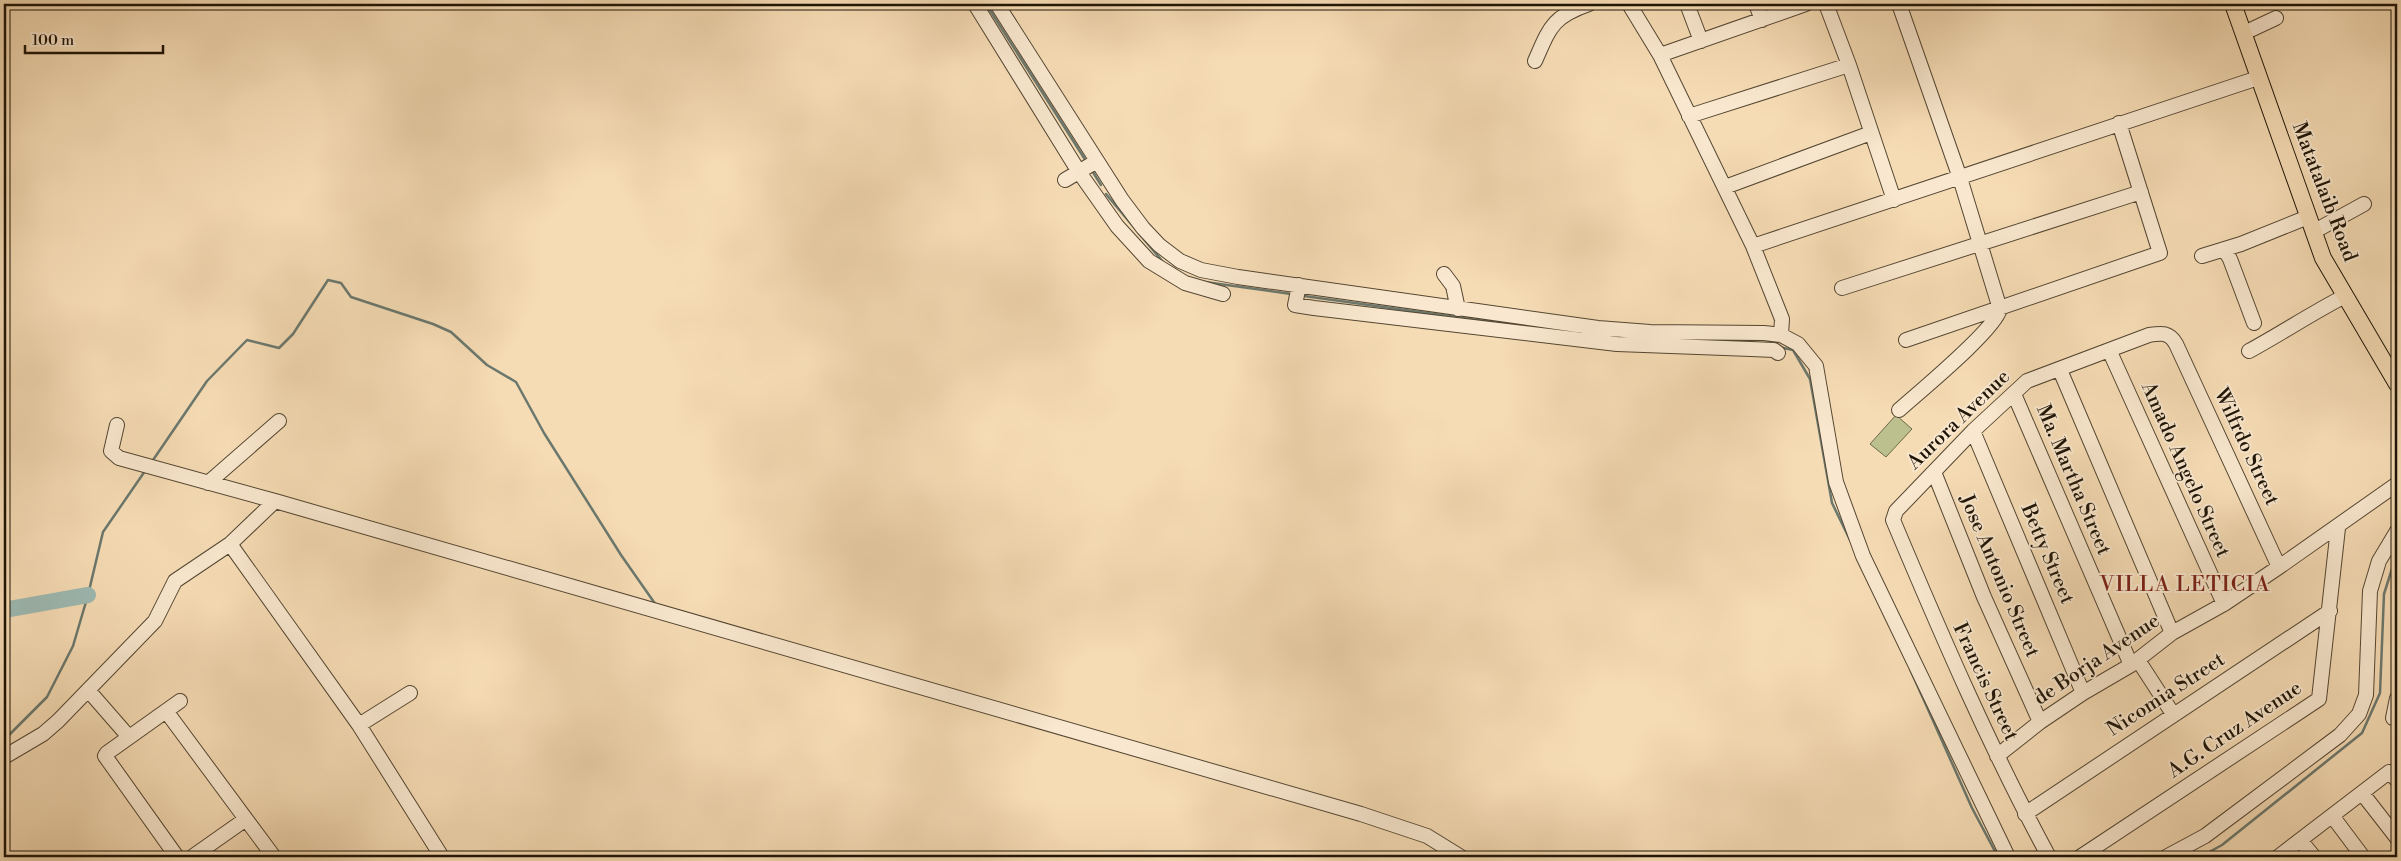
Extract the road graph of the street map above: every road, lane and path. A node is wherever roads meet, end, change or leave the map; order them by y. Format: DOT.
graph roads {
  1 [pos="975,4"];
  2 [pos="997,4"];
  3 [pos="1589,4"];
  4 [pos="1629,4"];
  5 [pos="1687,4"];
  6 [pos="1756,4"];
  7 [pos="1806,4"];
  8 [pos="1826,4"];
  9 [pos="1899,4"];
  10 [pos="2233,4"];
  11 [pos="2276,18"];
  12 [pos="1762,20"];
  13 [pos="2244,33"];
  14 [pos="1701,41"];
  15 [pos="1660,55"];
  16 [pos="1535,61"];
  17 [pos="1849,65"];
  18 [pos="2258,78"];
  19 [pos="1689,116"];
  20 [pos="2119,123"];
  21 [pos="1871,133"];
  22 [pos="1097,161"];
  23 [pos="1079,172"];
  24 [pos="1960,178"];
  25 [pos="1065,180"];
  26 [pos="1112,185"];
  27 [pos="1725,187"];
  28 [pos="2141,192"];
  29 [pos="1096,195"];
  30 [pos="1894,200"];
  31 [pos="2364,204"];
  32 [pos="2310,225"];
  33 [pos="1978,244"];
  34 [pos="1753,246"];
  35 [pos="2224,249"];
  36 [pos="2202,256"];
  37 [pos="1444,274"];
  38 [pos="1299,285"];
  39 [pos="1842,288"];
  40 [pos="1222,294"];
  41 [pos="2345,296"];
  42 [pos="1458,308"];
  43 [pos="2000,309"];
  44 [pos="2254,323"];
  45 [pos="1781,335"];
  46 [pos="1906,340"];
  47 [pos="2176,344"];
  48 [pos="2249,351"];
  49 [pos="2110,352"];
  50 [pos="1778,353"];
  51 [pos="2060,370"];
  52 [pos="2397,384"];
  53 [pos="2014,394"];
  54 [pos="1899,410"];
  55 [pos="279,421"];
  56 [pos="118,426"];
  57 [pos="1973,431"];
  58 [pos="1934,472"];
  59 [pos="208,483"];
  60 [pos="2397,484"];
  61 [pos="274,501"];
  62 [pos="1893,520"];
  63 [pos="2338,528"];
  64 [pos="2397,531"];
  65 [pos="230,544"];
  66 [pos="2279,567"];
  67 [pos="2224,604"];
  68 [pos="2330,612"];
  69 [pos="2172,633"];
  70 [pos="2134,663"];
  71 [pos="88,690"];
  72 [pos="2083,693"];
  73 [pos="410,694"];
  74 [pos="2397,698"];
  75 [pos="180,701"];
  76 [pos="166,711"];
  77 [pos="2173,714"];
  78 [pos="2393,718"];
  79 [pos="2040,722"];
  80 [pos="359,725"];
  81 [pos="130,737"];
  82 [pos="1997,756"];
  83 [pos="4,757"];
  84 [pos="2397,780"];
  85 [pos="2362,794"];
  86 [pos="2025,814"];
  87 [pos="2333,817"];
  88 [pos="246,819"];
  89 [pos="2397,838"];
  90 [pos="2300,841"];
  91 [pos="177,857"];
  92 [pos="192,857"];
  93 [pos="274,857"];
  94 [pos="442,857"];
  95 [pos="1461,857"];
  96 [pos="2008,857"];
  97 [pos="2049,857"];
  98 [pos="2080,857"];
  99 [pos="2166,857"];
  100 [pos="2278,857"];
  101 [pos="2314,857"];
  102 [pos="2363,857"];
  1 -- 23 [label="street"];
  2 -- 22 [label="street"];
  3 -- 16 [label="street"];
  4 -- 15 [label="street"];
  5 -- 14 [label="street"];
  6 -- 12 [label="street"];
  7 -- 12 [label="street"];
  8 -- 17 [label="street"];
  9 -- 24 [label="street"];
  10 -- 13 [label="main road, Matatalaib Road"];
  11 -- 13 [label="street"];
  12 -- 14 [label="street"];
  13 -- 18 [label="main road, Matatalaib Road"];
  14 -- 15 [label="street"];
  15 -- 19 [label="street"];
  17 -- 19 [label="street"];
  17 -- 21 [label="street"];
  18 -- 20 [label="street"];
  18 -- 32 [label="main road, Matatalaib Road"];
  19 -- 27 [label="street"];
  20 -- 24 [label="street"];
  20 -- 28 [label="street"];
  21 -- 27 [label="street"];
  21 -- 30 [label="street"];
  22 -- 23 [label="street"];
  22 -- 26 [label="street"];
  23 -- 25 [label="street"];
  23 -- 29 [label="street"];
  24 -- 30 [label="street"];
  24 -- 33 [label="street"];
  26 -- 29 [label="street"];
  26 -- 38 [label="street"];
  27 -- 34 [label="street"];
  28 -- 33 [label="street"];
  28 -- 43 [label="street"];
  29 -- 40 [label="street"];
  30 -- 34 [label="street"];
  31 -- 32 [label="street"];
  32 -- 35 [label="street"];
  32 -- 41 [label="main road, Matatalaib Road"];
  33 -- 39 [label="street"];
  33 -- 43 [label="street"];
  34 -- 45 [label="street"];
  35 -- 36 [label="street"];
  35 -- 44 [label="street"];
  37 -- 42 [label="street"];
  38 -- 42 [label="street"];
  38 -- 50 [label="street"];
  41 -- 48 [label="street"];
  41 -- 52 [label="main road, Matatalaib Road"];
  42 -- 45 [label="street"];
  43 -- 46 [label="street"];
  43 -- 54 [label="street"];
  45 -- 96 [label="street"];
  47 -- 49 [label="street, Aurora Avenue"];
  47 -- 66 [label="street, Wilfrdo Street"];
  49 -- 51 [label="street, Aurora Avenue"];
  49 -- 67 [label="street, Amado Angelo Street"];
  51 -- 53 [label="street, Aurora Avenue"];
  51 -- 69 [label="street"];
  53 -- 57 [label="street, Aurora Avenue"];
  53 -- 70 [label="street, Ma. Martha Street"];
  55 -- 59 [label="street"];
  56 -- 59 [label="street"];
  57 -- 58 [label="street, Aurora Avenue"];
  57 -- 72 [label="street, Betty Street"];
  58 -- 62 [label="street, Aurora Avenue"];
  58 -- 79 [label="street, Jose Antonio Street"];
  59 -- 61 [label="street"];
  60 -- 63 [label="street, de Borja Avenue"];
  61 -- 65 [label="street"];
  61 -- 95 [label="street"];
  62 -- 82 [label="street, Francis Street"];
  63 -- 66 [label="street, de Borja Avenue"];
  63 -- 68 [label="street, A.G. Cruz Avenue"];
  64 -- 99 [label="street"];
  65 -- 71 [label="street"];
  65 -- 80 [label="street"];
  66 -- 67 [label="street, de Borja Avenue"];
  67 -- 69 [label="street, de Borja Avenue"];
  68 -- 77 [label="street, Nicomia Street"];
  68 -- 98 [label="street, A.G. Cruz Avenue"];
  69 -- 70 [label="street, de Borja Avenue"];
  70 -- 72 [label="street, de Borja Avenue"];
  70 -- 77 [label="street, Ma. Martha Street"];
  71 -- 81 [label="street"];
  71 -- 83 [label="street"];
  72 -- 79 [label="street, de Borja Avenue"];
  73 -- 80 [label="street"];
  74 -- 78 [label="street"];
  75 -- 76 [label="street"];
  76 -- 81 [label="street"];
  76 -- 88 [label="street"];
  77 -- 86 [label="street, Nicomia Street"];
  79 -- 82 [label="street, de Borja Avenue"];
  80 -- 94 [label="street"];
  81 -- 91 [label="street"];
  82 -- 86 [label="street, Francis Street"];
  84 -- 85 [label="street"];
  85 -- 87 [label="street"];
  85 -- 89 [label="street"];
  86 -- 97 [label="street, Francis Street"];
  87 -- 90 [label="street"];
  87 -- 102 [label="street"];
  88 -- 92 [label="street"];
  88 -- 93 [label="street"];
  90 -- 100 [label="street"];
  90 -- 101 [label="street"];
}
